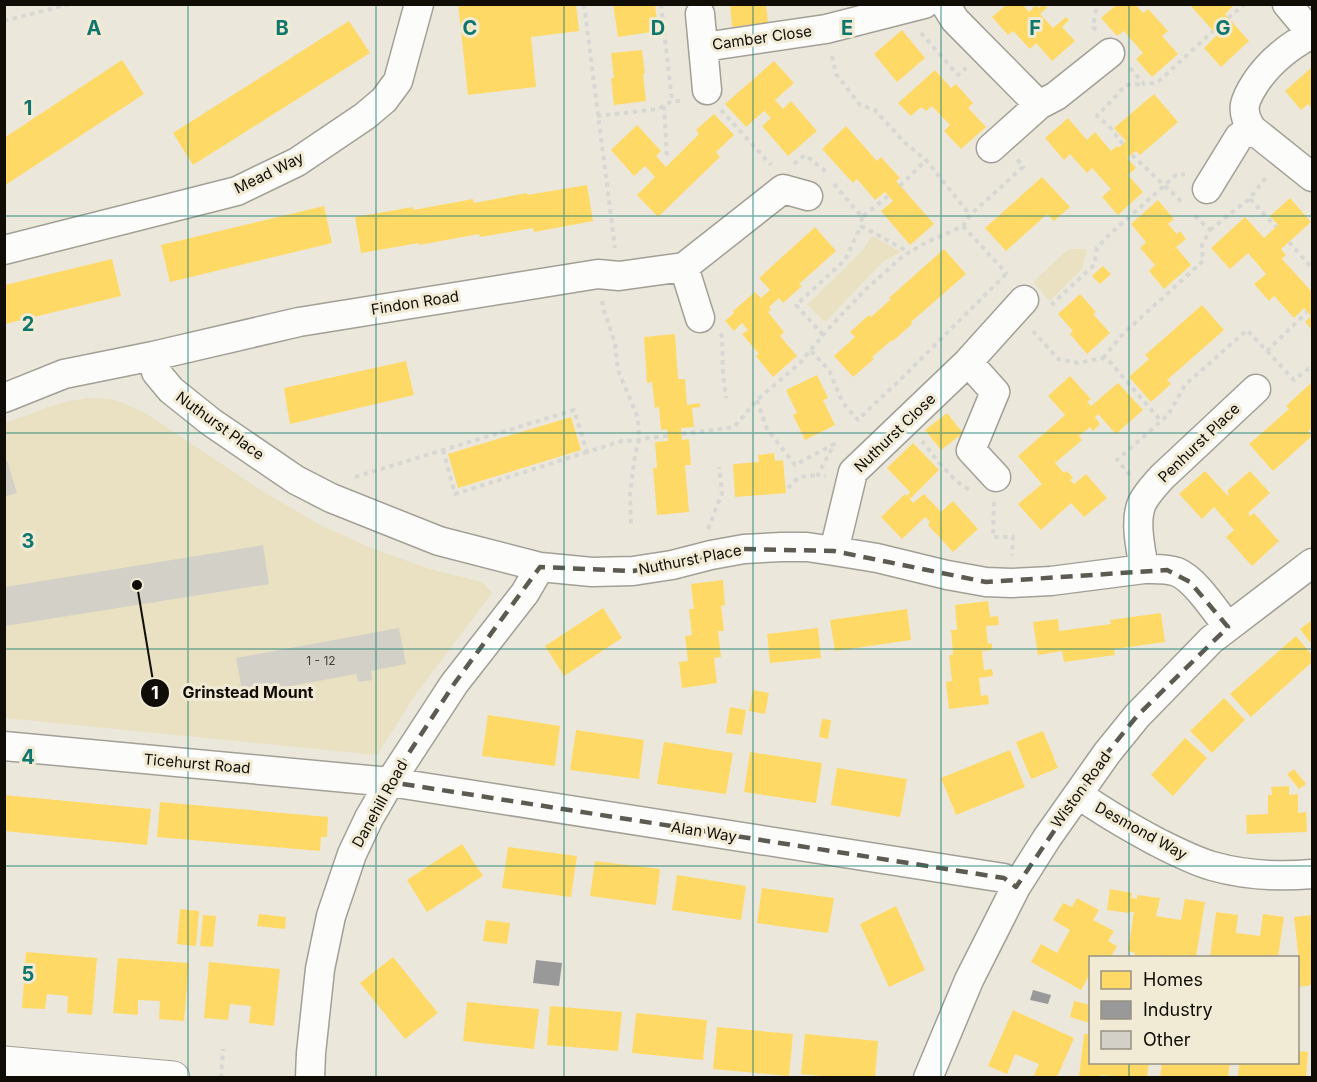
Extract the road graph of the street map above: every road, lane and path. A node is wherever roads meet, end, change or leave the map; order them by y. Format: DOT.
graph roads {
  1 [pos="70,4"];
  2 [pos="419,4"];
  3 [pos="584,4"];
  4 [pos="661,4"];
  5 [pos="924,4"];
  6 [pos="945,4"];
  7 [pos="1245,4"];
  8 [pos="1287,4"];
  9 [pos="700,14"];
  10 [pos="1228,18"];
  11 [pos="4,21"];
  12 [pos="1214,31"];
  13 [pos="1312,34"];
  14 [pos="704,47"];
  15 [pos="1110,53"];
  16 [pos="833,62"];
  17 [pos="1144,84"];
  18 [pos="706,100"];
  19 [pos="672,101"];
  20 [pos="1039,105"];
  21 [pos="664,106"];
  22 [pos="597,116"];
  23 [pos="1252,129"];
  24 [pos="1123,144"];
  25 [pos="1003,152"];
  26 [pos="1132,154"];
  27 [pos="1284,154"];
  28 [pos="667,158"];
  29 [pos="926,160"];
  30 [pos="1190,166"];
  31 [pos="773,167"];
  32 [pos="789,168"];
  33 [pos="1312,177"];
  34 [pos="1164,185"];
  35 [pos="900,186"];
  36 [pos="1207,189"];
  37 [pos="808,196"];
  38 [pos="888,196"];
  39 [pos="1250,199"];
  40 [pos="970,215"];
  41 [pos="611,218"];
  42 [pos="862,218"];
  43 [pos="861,226"];
  44 [pos="963,226"];
  45 [pos="1276,227"];
  46 [pos="1210,230"];
  47 [pos="1289,242"];
  48 [pos="4,250"];
  49 [pos="910,253"];
  50 [pos="684,267"];
  51 [pos="1312,268"];
  52 [pos="598,274"];
  53 [pos="1006,274"];
  54 [pos="1012,274"];
  55 [pos="1029,306"];
  56 [pos="1307,312"];
  57 [pos="700,318"];
  58 [pos="823,335"];
  59 [pos="811,350"];
  60 [pos="1267,351"];
  61 [pos="153,356"];
  62 [pos="1103,358"];
  63 [pos="968,362"];
  64 [pos="1312,366"];
  65 [pos="1256,389"];
  66 [pos="4,398"];
  67 [pos="726,398"];
  68 [pos="757,400"];
  69 [pos="1161,421"];
  70 [pos="906,422"];
  71 [pos="682,435"];
  72 [pos="668,436"];
  73 [pos="639,440"];
  74 [pos="443,450"];
  75 [pos="587,452"];
  76 [pos="719,467"];
  77 [pos="1128,473"];
  78 [pos="819,475"];
  79 [pos="850,480"];
  80 [pos="788,488"];
  81 [pos="990,489"];
  82 [pos="331,498"];
  83 [pos="631,526"];
  84 [pos="705,538"];
  85 [pos="834,550"];
  86 [pos="1312,563"];
  87 [pos="540,567"];
  88 [pos="1144,569"];
  89 [pos="1011,583"];
  90 [pos="1228,627"];
  91 [pos="4,746"];
  92 [pos="390,782"];
  93 [pos="1078,794"];
  94 [pos="1312,874"];
  95 [pos="1016,887"];
  96 [pos="223,1048"];
  97 [pos="4,1063"];
  98 [pos="173,1077"];
  99 [pos="221,1077"];
  100 [pos="310,1077"];
  101 [pos="928,1077"];
  1 -- 11 [label="path"];
  2 -- 48 [label="street, Mead Way"];
  3 -- 22 [label="path"];
  4 -- 19 [label="path"];
  5 -- 14 [label="street, Camber Close"];
  6 -- 20 [label="street"];
  7 -- 10 [label="path"];
  8 -- 13 [label="street"];
  9 -- 14 [label="street, Camber Close"];
  12 -- 17 [label="path"];
  13 -- 23 [label="street"];
  14 -- 18 [label="street, Camber Close"];
  15 -- 17 [label="path"];
  15 -- 20 [label="street"];
  16 -- 29 [label="path"];
  17 -- 24 [label="path"];
  18 -- 19 [label="path"];
  18 -- 31 [label="path"];
  19 -- 21 [label="path"];
  20 -- 25 [label="street"];
  21 -- 22 [label="path"];
  21 -- 28 [label="path"];
  22 -- 41 [label="path"];
  23 -- 27 [label="street"];
  23 -- 36 [label="street"];
  25 -- 40 [label="path"];
  26 -- 34 [label="path"];
  27 -- 33 [label="street"];
  27 -- 39 [label="path"];
  29 -- 35 [label="path"];
  29 -- 40 [label="path"];
  30 -- 34 [label="path"];
  32 -- 42 [label="path"];
  34 -- 46 [label="path"];
  34 -- 55 [label="path"];
  37 -- 50 [label="street"];
  38 -- 42 [label="path"];
  39 -- 45 [label="path"];
  39 -- 46 [label="path"];
  40 -- 44 [label="path"];
  42 -- 43 [label="path"];
  43 -- 49 [label="path"];
  43 -- 58 [label="path"];
  44 -- 49 [label="path"];
  44 -- 53 [label="path"];
  46 -- 62 [label="path"];
  47 -- 51 [label="path"];
  49 -- 58 [label="path"];
  50 -- 52 [label="street, Findon Road"];
  50 -- 57 [label="street"];
  52 -- 61 [label="street, Findon Road"];
  52 -- 73 [label="path"];
  53 -- 54 [label="path"];
  53 -- 59 [label="path"];
  55 -- 62 [label="path"];
  55 -- 63 [label="street, Nuthurst Close"];
  56 -- 60 [label="path"];
  57 -- 67 [label="path"];
  58 -- 59 [label="path"];
  59 -- 68 [label="path"];
  60 -- 64 [label="path"];
  60 -- 69 [label="path"];
  61 -- 66 [label="street, Findon Road"];
  61 -- 82 [label="street, Nuthurst Place"];
  62 -- 69 [label="path"];
  63 -- 70 [label="street, Nuthurst Close"];
  63 -- 81 [label="street"];
  65 -- 88 [label="street, Penhurst Place"];
  68 -- 71 [label="path"];
  68 -- 78 [label="path"];
  69 -- 77 [label="path"];
  70 -- 79 [label="street, Nuthurst Close"];
  70 -- 81 [label="path"];
  72 -- 73 [label="path"];
  73 -- 75 [label="path"];
  73 -- 83 [label="path"];
  74 -- 75 [label="path"];
  74 -- 75 [label="path"];
  74 -- 82 [label="path"];
  76 -- 84 [label="path"];
  78 -- 79 [label="path"];
  78 -- 80 [label="path"];
  79 -- 85 [label="street, Nuthurst Close"];
  81 -- 89 [label="path"];
  82 -- 87 [label="street, Nuthurst Place"];
  85 -- 87 [label="street, Nuthurst Place"];
  85 -- 89 [label="street, Nuthurst Place"];
  86 -- 90 [label="street, Wiston Road"];
  87 -- 92 [label="street, Danehill Road"];
  88 -- 89 [label="street, Nuthurst Place"];
  88 -- 90 [label="street, Nuthurst Place"];
  90 -- 93 [label="street, Wiston Road"];
  91 -- 92 [label="street, Ticehurst Road"];
  92 -- 95 [label="street, Alan Way"];
  92 -- 100 [label="street, Danehill Road"];
  93 -- 94 [label="street, Desmond Way"];
  93 -- 95 [label="street, Wiston Road"];
  95 -- 101 [label="street, Wiston Road"];
  96 -- 99 [label="path"];
  97 -- 98 [label="street"];
}
